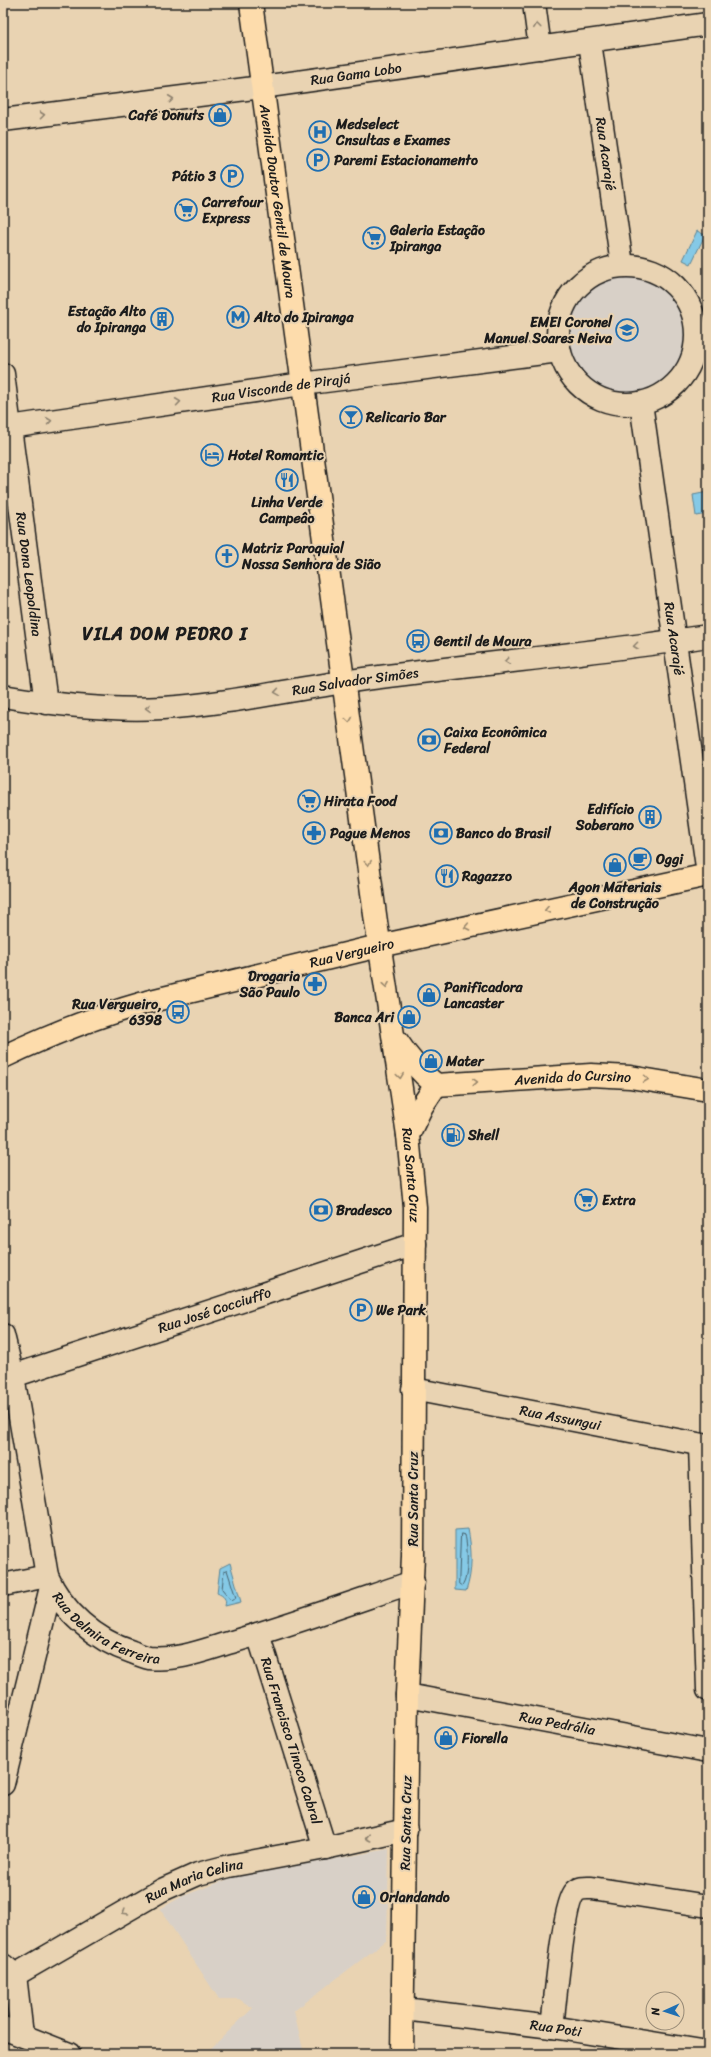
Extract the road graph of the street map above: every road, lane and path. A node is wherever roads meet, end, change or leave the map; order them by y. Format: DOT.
graph roads {
  1 [pos="251,3"];
  2 [pos="534,3"];
  3 [pos="708,24"];
  4 [pos="590,42"];
  5 [pos="540,48"];
  6 [pos="262,88"];
  7 [pos="3,120"];
  8 [pos="622,265"];
  9 [pos="702,329"];
  10 [pos="559,351"];
  11 [pos="3,374"];
  12 [pos="302,384"];
  13 [pos="641,403"];
  14 [pos="7,427"];
  15 [pos="708,636"];
  16 [pos="675,641"];
  17 [pos="343,682"];
  18 [pos="3,696"];
  19 [pos="46,703"];
  20 [pos="708,874"];
  21 [pos="379,946"];
  22 [pos="395,1038"];
  23 [pos="3,1057"];
  24 [pos="436,1085"];
  25 [pos="708,1090"];
  26 [pos="408,1135"];
  27 [pos="415,1244"];
  28 [pos="4,1342"];
  29 [pos="13,1376"];
  30 [pos="413,1389"];
  31 [pos="704,1445"];
  32 [pos="49,1581"];
  33 [pos="413,1582"];
  34 [pos="3,1585"];
  35 [pos="258,1634"];
  36 [pos="708,1690"];
  37 [pos="407,1695"];
  38 [pos="708,1751"];
  39 [pos="3,1784"];
  40 [pos="406,1830"];
  41 [pos="325,1848"];
  42 [pos="708,1906"];
  43 [pos="7,1975"];
  44 [pos="404,2009"];
  45 [pos="552,2027"];
  46 [pos="12,2031"];
  47 [pos="708,2052"];
  48 [pos="70,2054"];
  49 [pos="402,2054"];
  1 -- 6 [label="main road, Avenida Doutor Gentil de Moura"];
  5 -- 2 [label="street, one-way"];
  3 -- 4 [label="street, Rua Gama Lobo"];
  4 -- 5 [label="street, Rua Gama Lobo"];
  4 -- 8 [label="street, Rua Acarajé"];
  5 -- 6 [label="street, Rua Gama Lobo"];
  7 -- 6 [label="street, Rua Gama Lobo, one-way"];
  6 -- 12 [label="main road, Avenida Doutor Gentil de Moura"];
  8 -- 9 [label="street"];
  8 -- 10 [label="street"];
  9 -- 13 [label="street"];
  10 -- 12 [label="street, Rua Visconde de Pirajá"];
  10 -- 13 [label="street"];
  11 -- 14 [label="street, Rua Dona Leopoldina"];
  14 -- 12 [label="street, Rua Visconde de Pirajá, one-way"];
  12 -- 17 [label="main road, Avenida Doutor Gentil de Moura"];
  13 -- 16 [label="street, Rua Acarajé"];
  14 -- 19 [label="street, Rua Dona Leopoldina"];
  15 -- 16 [label="street, Rua Salvador Simões"];
  16 -- 17 [label="street, Rua Salvador Simões, one-way"];
  16 -- 20 [label="street, Rua Acarajé"];
  17 -- 19 [label="street, Rua Salvador Simões, one-way"];
  17 -- 21 [label="main road, Avenida Doutor Gentil de Moura, one-way"];
  18 -- 19 [label="street, Rua Salvador Simões"];
  20 -- 21 [label="main road, Rua Vergueiro, one-way"];
  21 -- 22 [label="main road, Rua Santa Cruz, one-way"];
  21 -- 23 [label="main road, Rua Vergueiro"];
  22 -- 24 [label="main road"];
  22 -- 26 [label="main road, Rua Santa Cruz, one-way"];
  24 -- 25 [label="main road, Avenida do Cursino, one-way"];
  24 -- 26 [label="main road"];
  26 -- 27 [label="main road, Rua Santa Cruz"];
  27 -- 29 [label="street, Rua José Cocciuffo"];
  27 -- 30 [label="main road, Rua Santa Cruz"];
  28 -- 29 [label="street, Rua Delmira Ferreira"];
  29 -- 32 [label="street, Rua Delmira Ferreira"];
  30 -- 31 [label="street, Rua Assungui"];
  30 -- 33 [label="main road, Rua Santa Cruz"];
  31 -- 36 [label="street"];
  32 -- 34 [label="street"];
  32 -- 35 [label="street, Rua Delmira Ferreira"];
  32 -- 39 [label="street"];
  33 -- 35 [label="street, Rua Delmira Ferreira"];
  33 -- 37 [label="main road, Rua Santa Cruz"];
  35 -- 41 [label="street, Rua Francisco Tinoco Cabral"];
  37 -- 38 [label="street, Rua Pedrália"];
  37 -- 40 [label="main road, Rua Santa Cruz"];
  40 -- 41 [label="street, Rua Maria Celina, one-way"];
  40 -- 44 [label="main road, Rua Santa Cruz"];
  41 -- 43 [label="street, Rua Maria Celina, one-way"];
  42 -- 45 [label="street"];
  43 -- 46 [label="street"];
  44 -- 45 [label="street, Rua Poti"];
  44 -- 49 [label="main road, Rua Santa Cruz"];
  45 -- 47 [label="street, Rua Poti"];
  46 -- 48 [label="street"];
}
